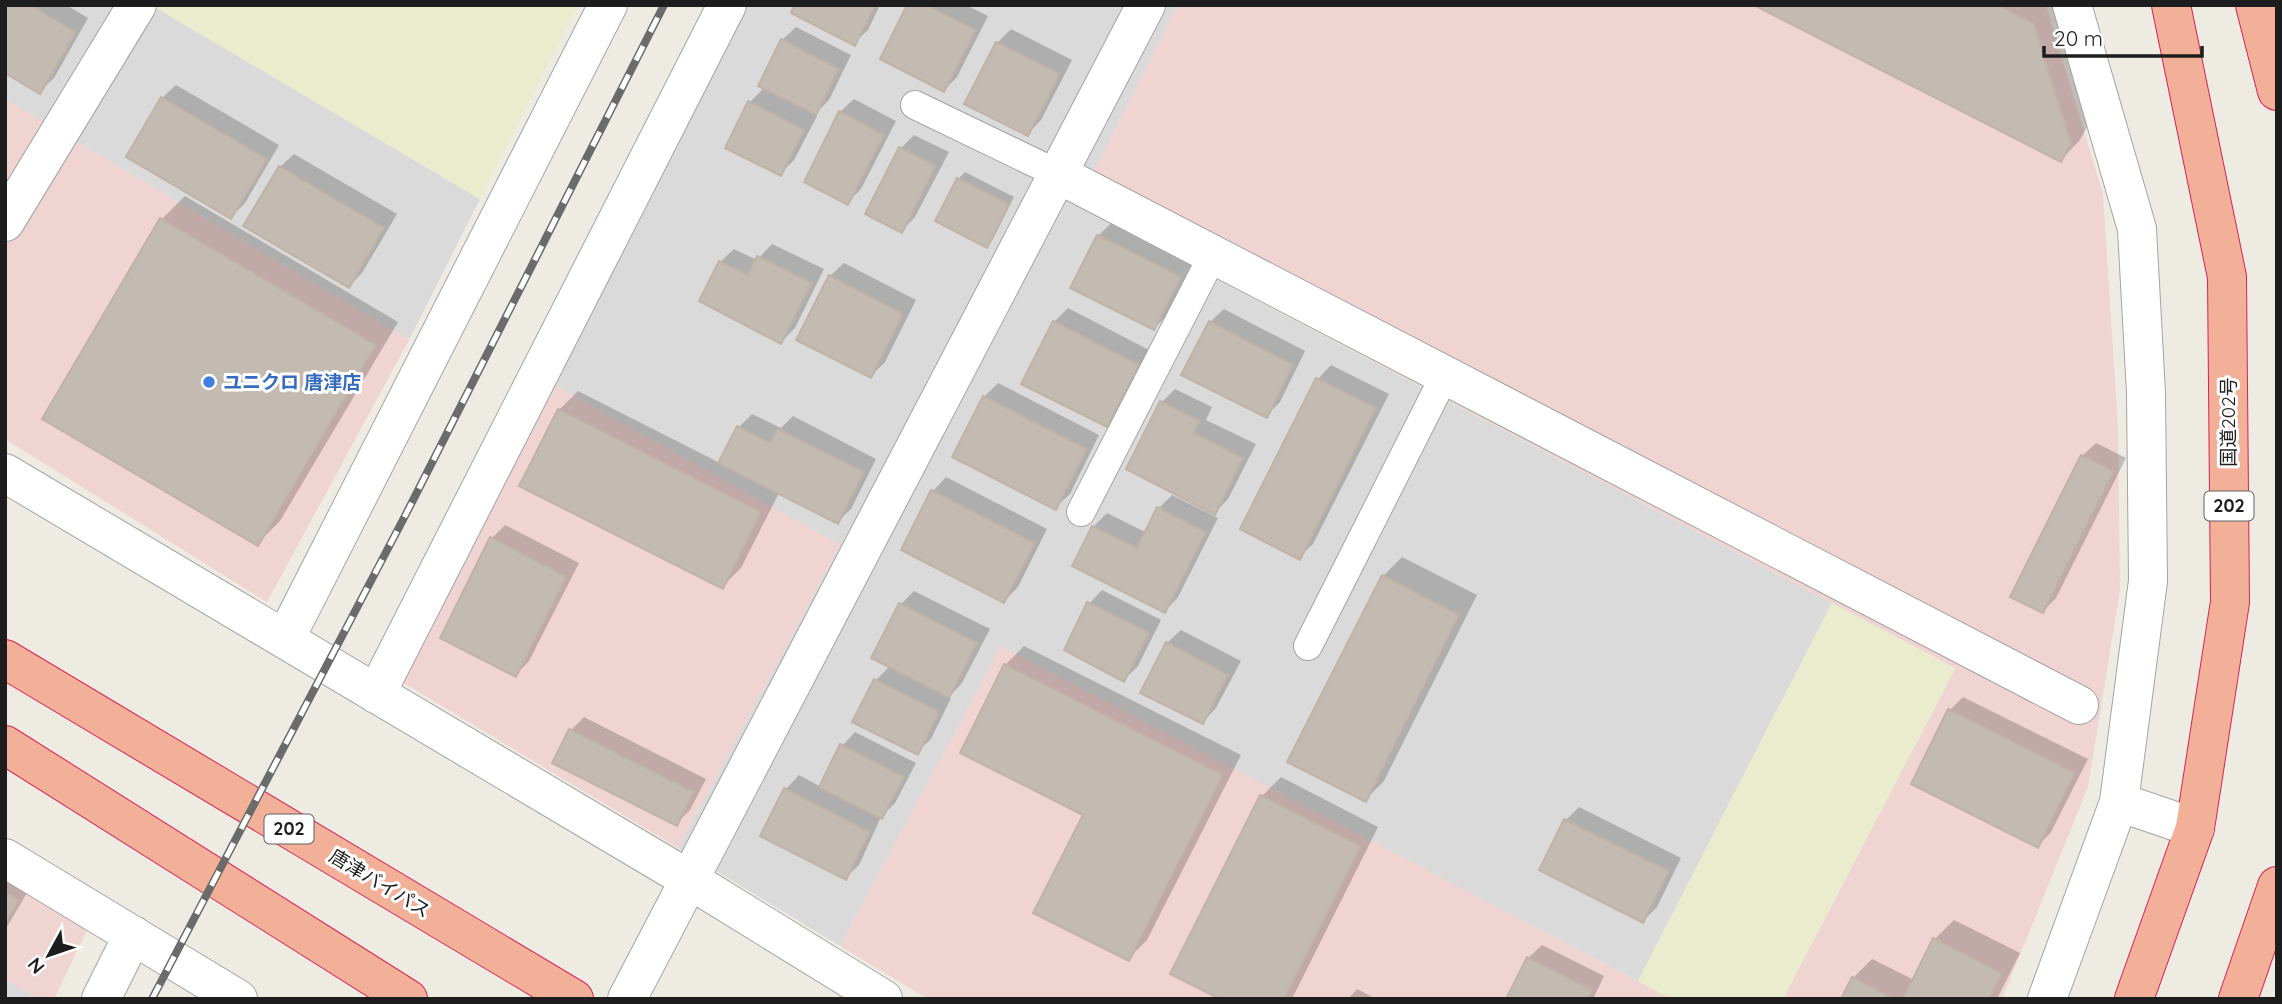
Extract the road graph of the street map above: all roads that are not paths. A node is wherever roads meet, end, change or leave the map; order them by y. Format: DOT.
graph roads {
  1 [pos="137,5"];
  2 [pos="608,5"];
  3 [pos="727,5"];
  4 [pos="1146,5"];
  5 [pos="2072,5"];
  6 [pos="2171,5"];
  7 [pos="2255,5"];
  8 [pos="2277,91"];
  9 [pos="915,105"];
  10 [pos="1058,174"];
  11 [pos="5,222"];
  12 [pos="1213,256"];
  13 [pos="1445,375"];
  14 [pos="5,473"];
  15 [pos="1081,512"];
  16 [pos="285,639"];
  17 [pos="1308,646"];
  18 [pos="5,659"];
  19 [pos="376,694"];
  20 [pos="2079,705"];
  21 [pos="5,745"];
  22 [pos="2119,802"];
  23 [pos="2195,828"];
  24 [pos="5,858"];
  25 [pos="690,880"];
  26 [pos="2277,886"];
  27 [pos="133,935"];
  28 [pos="223,995"];
  29 [pos="101,999"];
  30 [pos="408,999"];
  31 [pos="574,999"];
  32 [pos="627,999"];
  33 [pos="883,999"];
  34 [pos="2047,999"];
  35 [pos="2134,999"];
  36 [pos="2238,999"];
  1 -- 11 [label="street"];
  2 -- 16 [label="street"];
  3 -- 19 [label="street"];
  4 -- 10 [label="street"];
  5 -- 22 [label="street"];
  6 -- 23 [label="highway, 国道202号 / 202"];
  7 -- 8 [label="highway"];
  9 -- 10 [label="lane"];
  10 -- 12 [label="street"];
  10 -- 25 [label="street"];
  12 -- 13 [label="street"];
  12 -- 15 [label="lane"];
  13 -- 17 [label="lane"];
  13 -- 20 [label="street"];
  14 -- 16 [label="street"];
  16 -- 19 [label="street"];
  18 -- 31 [label="highway, 唐津バイパス / 202"];
  19 -- 25 [label="street"];
  21 -- 30 [label="highway"];
  22 -- 23 [label="street"];
  22 -- 34 [label="street"];
  23 -- 35 [label="highway, 国道202号 / 202"];
  24 -- 27 [label="street"];
  25 -- 32 [label="street"];
  25 -- 33 [label="street"];
  26 -- 36 [label="highway"];
  27 -- 28 [label="street"];
  27 -- 29 [label="street"];
}
